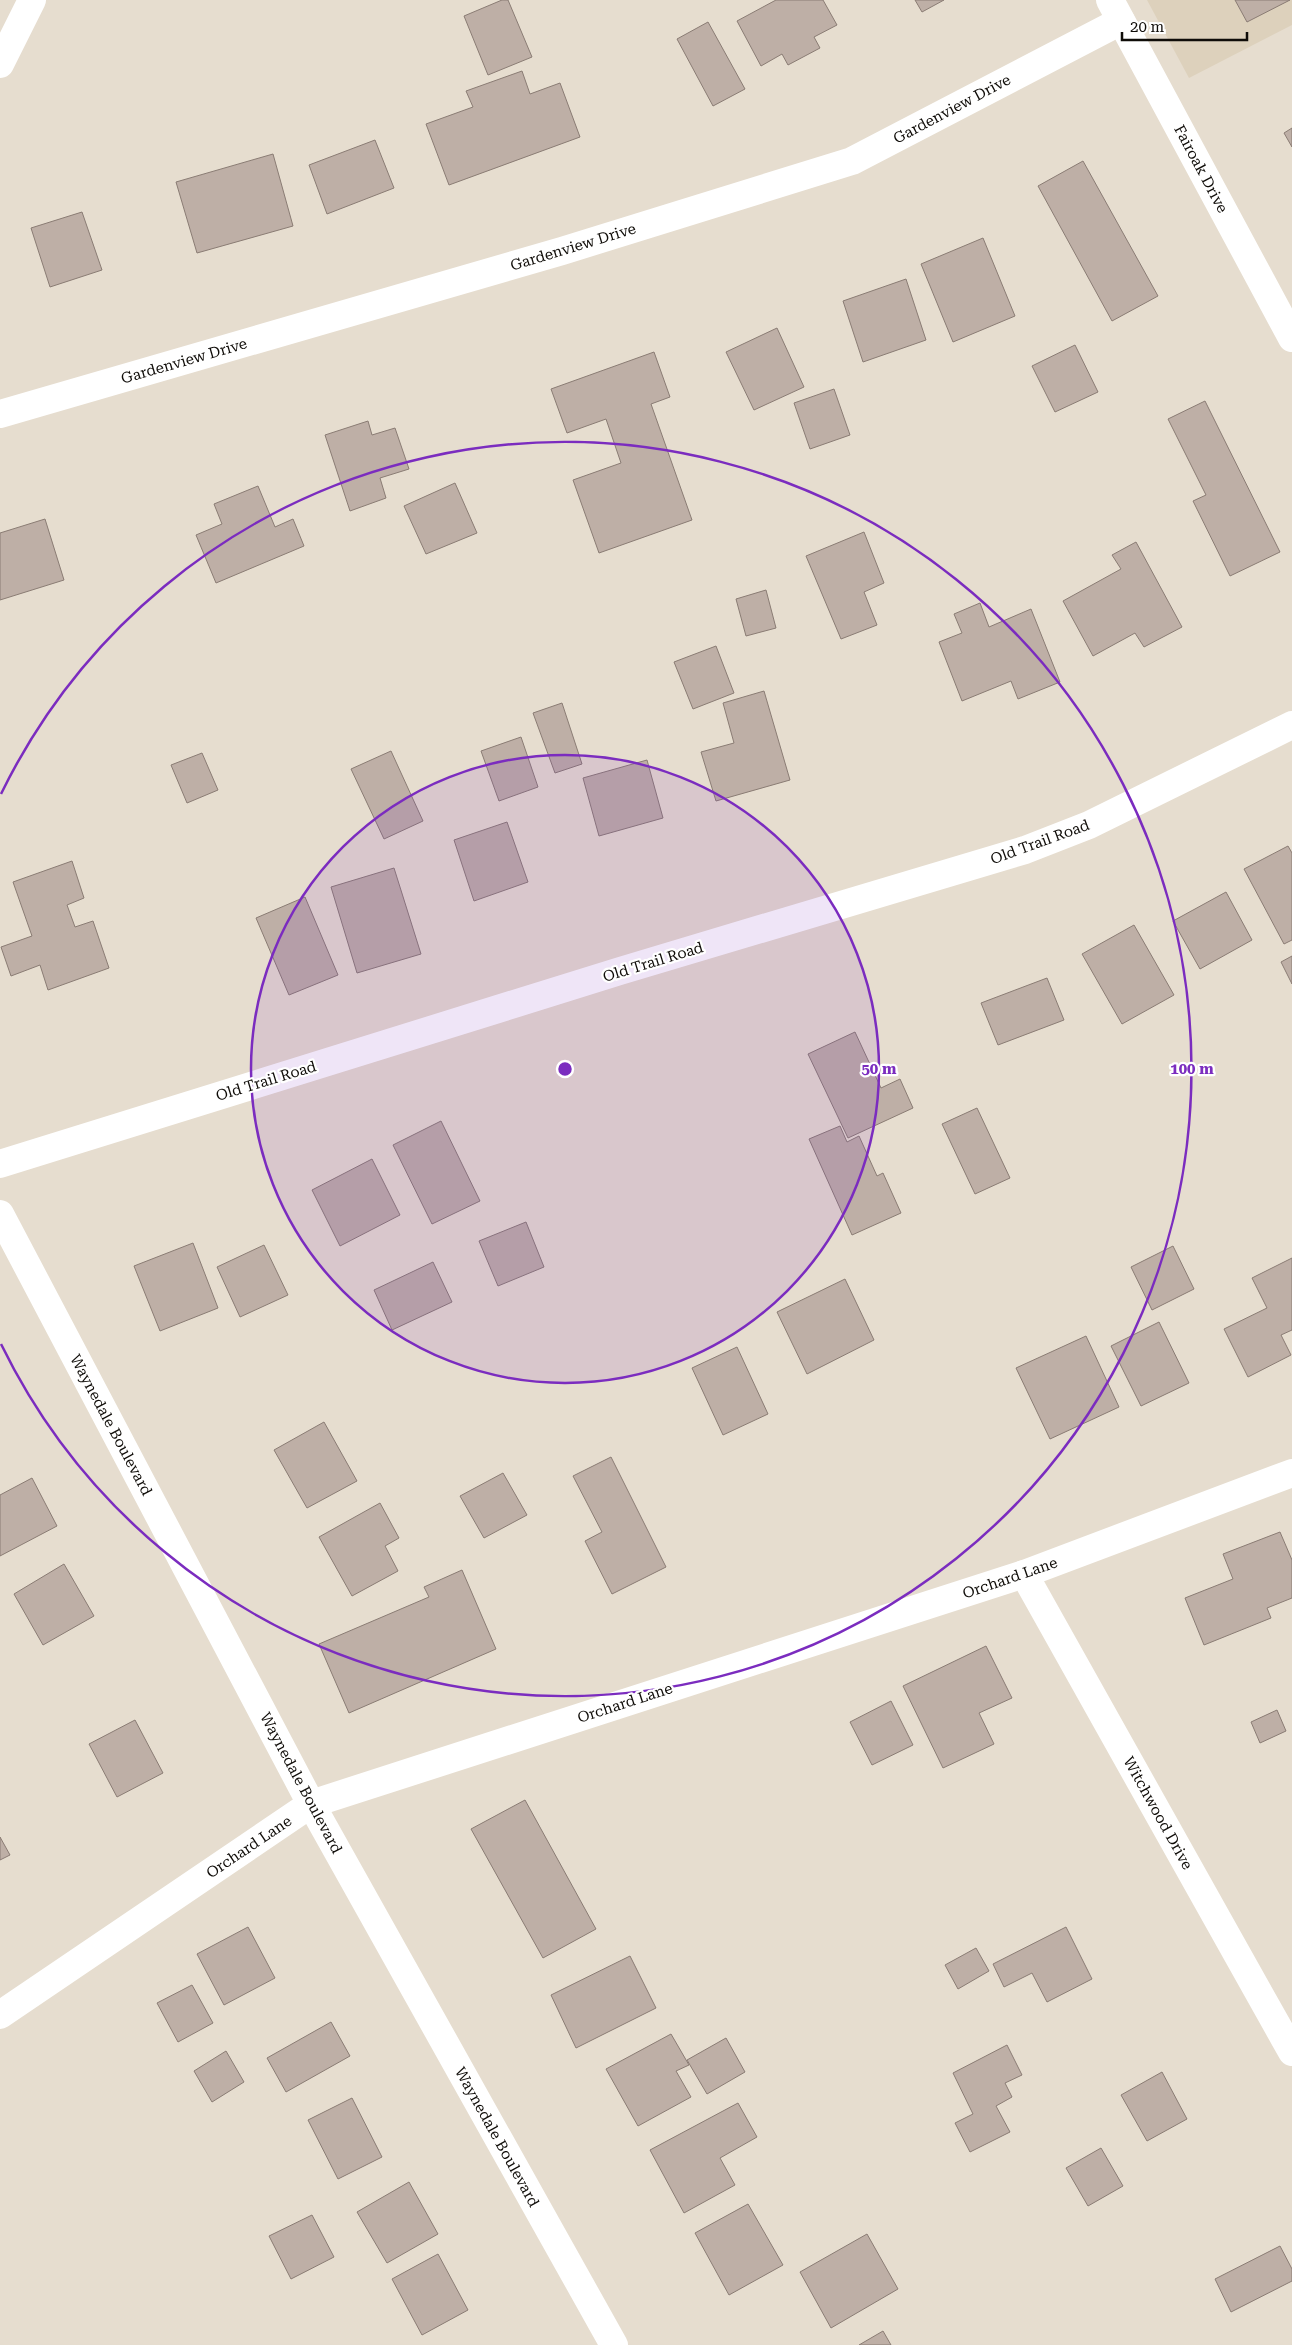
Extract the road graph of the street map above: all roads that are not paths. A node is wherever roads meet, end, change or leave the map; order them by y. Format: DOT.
graph roads {
  1 [pos="32,0"];
  2 [pos="1116,10"];
  3 [pos="0,64"];
  4 [pos="1292,338"];
  5 [pos="0,414"];
  6 [pos="1292,725"];
  7 [pos="0,1164"];
  8 [pos="0,1214"];
  9 [pos="1292,1473"];
  10 [pos="1024,1574"];
  11 [pos="311,1804"];
  12 [pos="0,2015"];
  13 [pos="1292,2052"];
  14 [pos="614,2345"];
  1 -- 3 [label="street"];
  2 -- 4 [label="street, Fairoak Drive"];
  2 -- 5 [label="street, Gardenview Drive"];
  6 -- 7 [label="street, Old Trail Road"];
  8 -- 11 [label="street, Waynedale Boulevard"];
  9 -- 10 [label="street, Orchard Lane"];
  10 -- 11 [label="street, Orchard Lane"];
  10 -- 13 [label="street, Witchwood Drive"];
  11 -- 12 [label="street, Orchard Lane"];
  11 -- 14 [label="street, Waynedale Boulevard"];
}
